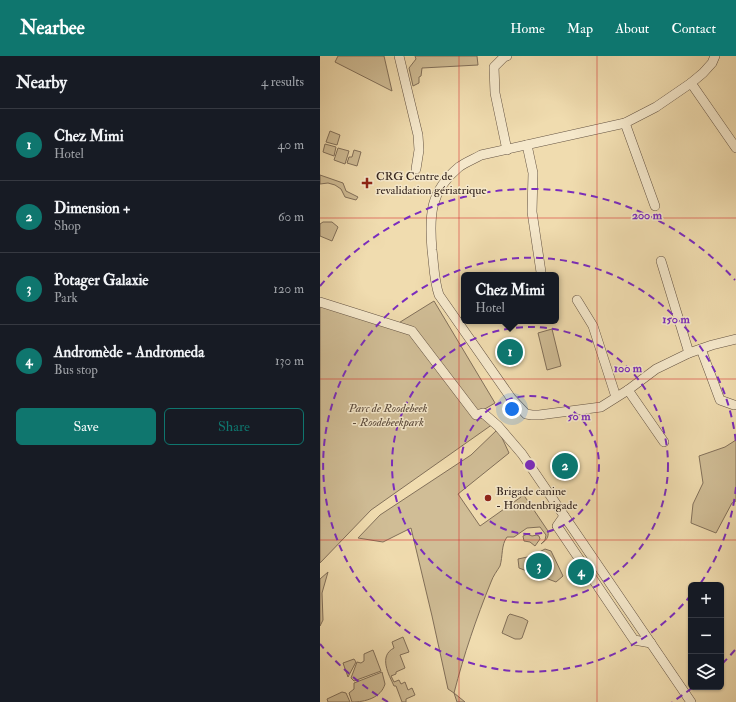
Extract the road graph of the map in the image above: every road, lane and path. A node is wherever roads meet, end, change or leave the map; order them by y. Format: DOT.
graph roads {
  1 [pos="399,56"];
  2 [pos="507,56"];
  3 [pos="715,56"];
  4 [pos="691,83"];
  5 [pos="625,123"];
  6 [pos="527,145"];
  7 [pos="736,148"];
  8 [pos="507,150"];
  9 [pos="416,169"];
  10 [pos="655,206"];
  11 [pos="661,261"];
  12 [pos="540,272"];
  13 [pos="577,300"];
  14 [pos="320,302"];
  15 [pos="736,339"];
  16 [pos="701,349"];
  17 [pos="689,353"];
  18 [pos="628,390"];
  19 [pos="616,397"];
  20 [pos="734,406"];
  21 [pos="664,442"];
  22 [pos="564,516"];
  23 [pos="651,643"];
  24 [pos="691,702"];
  1 -- 9 [label="street"];
  2 -- 8 [label="street"];
  3 -- 4 [label="street"];
  4 -- 5 [label="street"];
  4 -- 7 [label="street"];
  5 -- 6 [label="street"];
  5 -- 10 [label="street"];
  6 -- 8 [label="street"];
  6 -- 12 [label="street"];
  8 -- 19 [label="street"];
  11 -- 17 [label="street"];
  13 -- 19 [label="street"];
  14 -- 22 [label="street"];
  15 -- 16 [label="street"];
  16 -- 17 [label="street"];
  16 -- 20 [label="street"];
  17 -- 18 [label="street"];
  18 -- 19 [label="street"];
  18 -- 21 [label="street"];
  22 -- 23 [label="street"];
  22 -- 23 [label="street"];
  23 -- 24 [label="street"];
}
